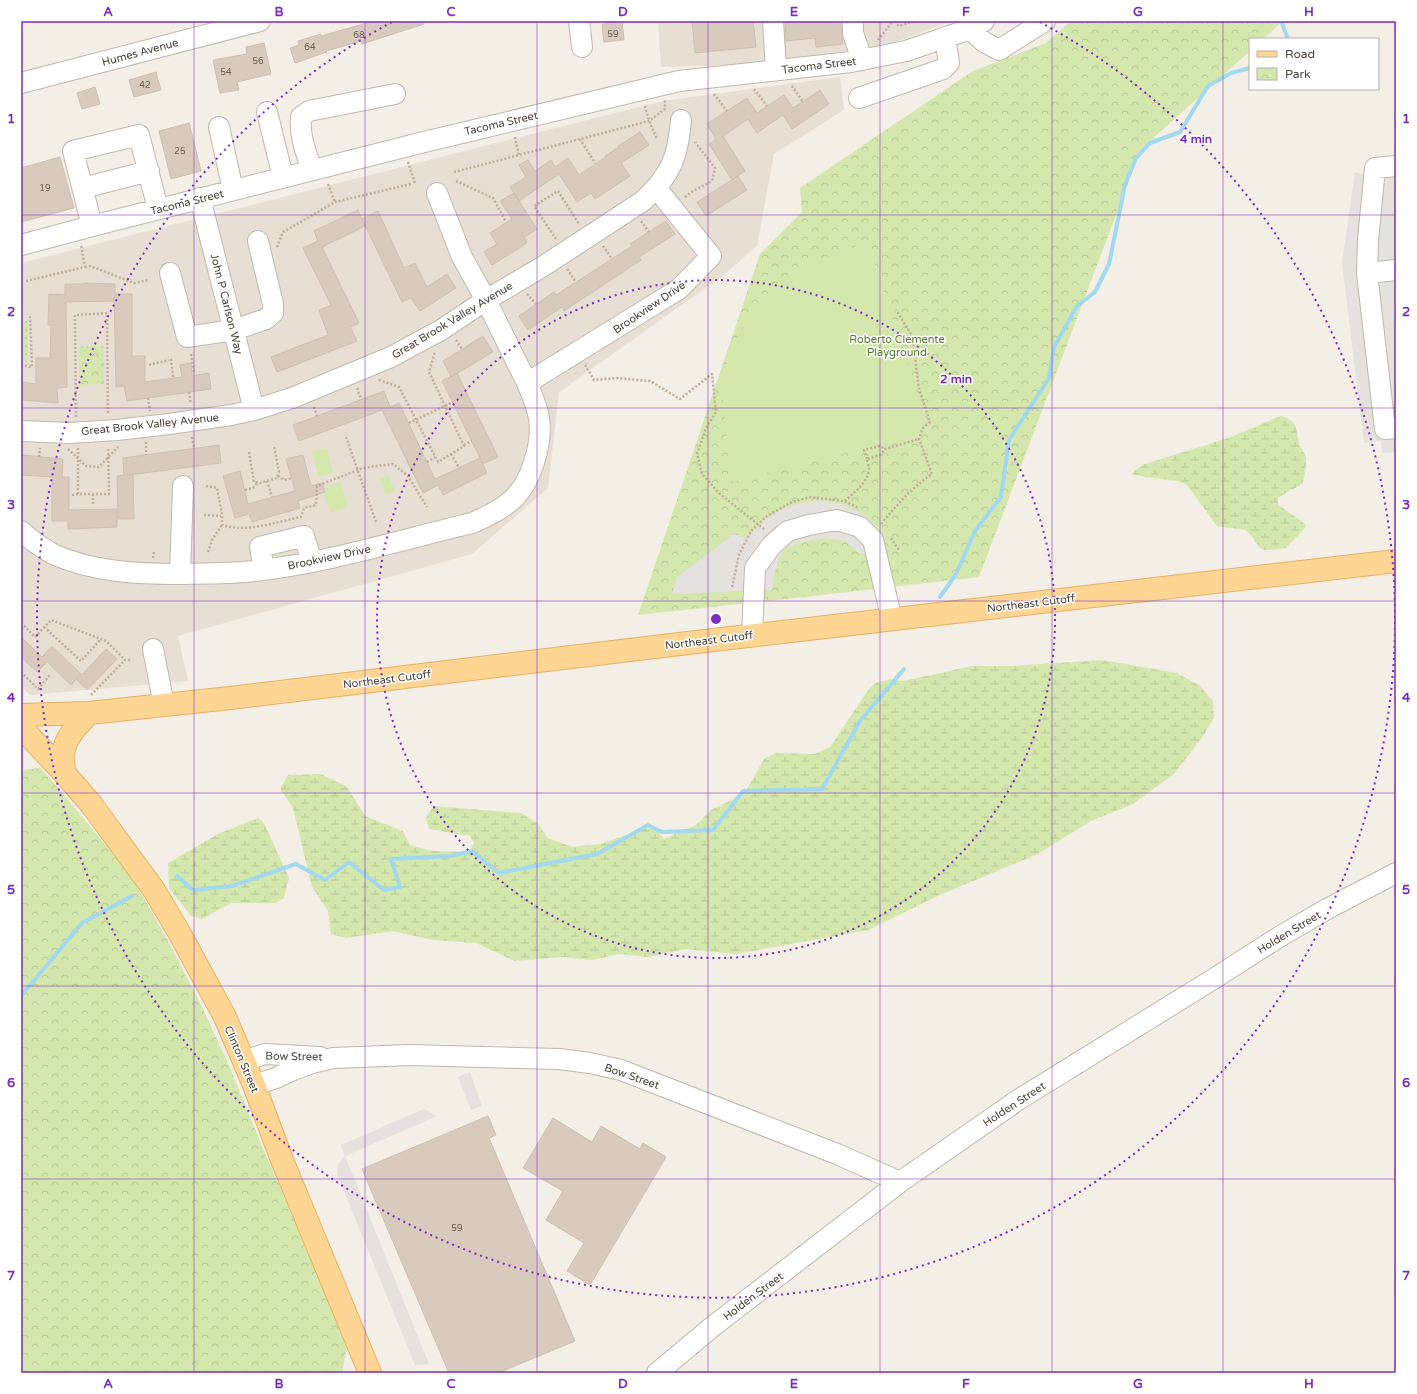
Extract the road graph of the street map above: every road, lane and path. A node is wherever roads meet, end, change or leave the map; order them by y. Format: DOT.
graph roads {
  1 [pos="579,21"];
  2 [pos="773,21"];
  3 [pos="853,21"];
  4 [pos="894,21"];
  5 [pos="916,21"];
  6 [pos="1045,21"];
  7 [pos="250,22"];
  8 [pos="977,25"];
  9 [pos="211,27"];
  10 [pos="945,37"];
  11 [pos="875,44"];
  12 [pos="582,47"];
  13 [pos="862,60"];
  14 [pos="783,76"];
  15 [pos="21,83"];
  16 [pos="752,86"];
  17 [pos="711,91"];
  18 [pos="395,94"];
  19 [pos="665,98"];
  20 [pos="859,98"];
  21 [pos="644,102"];
  22 [pos="803,102"];
  23 [pos="767,106"];
  24 [pos="727,111"];
  25 [pos="267,112"];
  26 [pos="681,120"];
  27 [pos="649,121"];
  28 [pos="219,126"];
  29 [pos="514,133"];
  30 [pos="580,139"];
  31 [pos="657,140"];
  32 [pos="692,141"];
  33 [pos="519,156"];
  34 [pos="408,160"];
  35 [pos="595,163"];
  36 [pos="1396,166"];
  37 [pos="149,171"];
  38 [pos="454,172"];
  39 [pos="320,175"];
  40 [pos="283,177"];
  41 [pos="456,181"];
  42 [pos="414,183"];
  43 [pos="411,184"];
  44 [pos="82,188"];
  45 [pos="657,189"];
  46 [pos="233,190"];
  47 [pos="437,193"];
  48 [pos="200,198"];
  49 [pos="681,200"];
  50 [pos="335,202"];
  51 [pos="158,209"];
  52 [pos="639,217"];
  53 [pos="506,222"];
  54 [pos="92,226"];
  55 [pos="581,226"];
  56 [pos="649,232"];
  57 [pos="258,241"];
  58 [pos="557,242"];
  59 [pos="600,242"];
  60 [pos="21,245"];
  61 [pos="81,245"];
  62 [pos="277,248"];
  63 [pos="612,259"];
  64 [pos="565,265"];
  65 [pos="85,266"];
  66 [pos="1396,270"];
  67 [pos="170,273"];
  68 [pos="1367,273"];
  69 [pos="149,280"];
  70 [pos="26,281"];
  71 [pos="576,282"];
  72 [pos="525,291"];
  73 [pos="486,300"];
  74 [pos="536,304"];
  75 [pos="896,310"];
  76 [pos="30,314"];
  77 [pos="234,330"];
  78 [pos="454,337"];
  79 [pos="437,346"];
  80 [pos="462,349"];
  81 [pos="191,354"];
  82 [pos="21,365"];
  83 [pos="149,365"];
  84 [pos="194,374"];
  85 [pos="173,378"];
  86 [pos="373,378"];
  87 [pos="594,380"];
  88 [pos="527,383"];
  89 [pos="356,384"];
  90 [pos="189,392"];
  91 [pos="148,398"];
  92 [pos="361,399"];
  93 [pos="452,402"];
  94 [pos="445,406"];
  95 [pos="192,407"];
  96 [pos="254,410"];
  97 [pos="151,413"];
  98 [pos="76,417"];
  99 [pos="108,417"];
  100 [pos="416,420"];
  101 [pos="409,423"];
  102 [pos="1391,429"];
  103 [pos="21,431"];
  104 [pos="191,432"];
  105 [pos="346,437"];
  106 [pos="146,438"];
  107 [pos="918,439"];
  108 [pos="108,440"];
  109 [pos="472,441"];
  110 [pos="78,442"];
  111 [pos="121,444"];
  112 [pos="464,445"];
  113 [pos="274,446"];
  114 [pos="67,448"];
  115 [pos="194,448"];
  116 [pos="885,449"];
  117 [pos="249,452"];
  118 [pos="451,454"];
  119 [pos="146,455"];
  120 [pos="108,457"];
  121 [pos="435,457"];
  122 [pos="78,458"];
  123 [pos="867,459"];
  124 [pos="427,462"];
  125 [pos="459,468"];
  126 [pos="358,470"];
  127 [pos="278,476"];
  128 [pos="292,478"];
  129 [pos="267,481"];
  130 [pos="257,482"];
  131 [pos="183,486"];
  132 [pos="206,486"];
  133 [pos="244,490"];
  134 [pos="78,494"];
  135 [pos="93,494"];
  136 [pos="108,494"];
  137 [pos="72,495"];
  138 [pos="114,495"];
  139 [pos="272,497"];
  140 [pos="844,501"];
  141 [pos="93,506"];
  142 [pos="427,507"];
  143 [pos="204,515"];
  144 [pos="222,516"];
  145 [pos="376,522"];
  146 [pos="881,524"];
  147 [pos="222,525"];
  148 [pos="21,531"];
  149 [pos="778,541"];
  150 [pos="208,552"];
  151 [pos="1396,561"];
  152 [pos="312,562"];
  153 [pos="264,570"];
  154 [pos="180,574"];
  155 [pos="892,620"];
  156 [pos="21,623"];
  157 [pos="44,627"];
  158 [pos="752,635"];
  159 [pos="102,639"];
  160 [pos="153,650"];
  161 [pos="125,660"];
  162 [pos="131,660"];
  163 [pos="21,672"];
  164 [pos="50,675"];
  165 [pos="89,705"];
  166 [pos="164,705"];
  167 [pos="21,715"];
  168 [pos="21,727"];
  169 [pos="64,773"];
  170 [pos="1396,873"];
  171 [pos="346,1058"];
  172 [pos="243,1061"];
  173 [pos="254,1085"];
  174 [pos="900,1182"];
  175 [pos="370,1373"];
  176 [pos="657,1373"];
  1 -- 12 [label="street"];
  2 -- 14 [label="street"];
  3 -- 13 [label="street"];
  4 -- 5 [label="path"];
  4 -- 11 [label="path"];
  6 -- 8 [label="street"];
  7 -- 9 [label="street, Humes Avenue"];
  8 -- 10 [label="street, Tacoma Street"];
  9 -- 15 [label="street, Humes Avenue"];
  10 -- 13 [label="street, Tacoma Street"];
  10 -- 20 [label="street"];
  13 -- 14 [label="street, Tacoma Street"];
  14 -- 22 [label="path"];
  14 -- 39 [label="street, Tacoma Street"];
  16 -- 23 [label="path"];
  17 -- 24 [label="path"];
  18 -- 39 [label="street"];
  19 -- 27 [label="path"];
  21 -- 27 [label="path"];
  25 -- 40 [label="street"];
  26 -- 45 [label="street, Great Brook Valley Avenue"];
  27 -- 30 [label="path"];
  27 -- 31 [label="path"];
  28 -- 46 [label="street"];
  29 -- 33 [label="path"];
  30 -- 33 [label="path"];
  30 -- 35 [label="path"];
  32 -- 49 [label="path"];
  33 -- 38 [label="path"];
  34 -- 42 [label="path"];
  36 -- 68 [label="street"];
  37 -- 44 [label="street"];
  37 -- 44 [label="street"];
  37 -- 51 [label="street"];
  39 -- 40 [label="street, Tacoma Street"];
  39 -- 50 [label="path"];
  40 -- 46 [label="street, Tacoma Street"];
  41 -- 53 [label="path"];
  43 -- 50 [label="path"];
  44 -- 54 [label="street"];
  45 -- 73 [label="street, Great Brook Valley Avenue"];
  45 -- 88 [label="street, Brookview Drive"];
  46 -- 48 [label="street, Tacoma Street"];
  47 -- 73 [label="street, Brookview Drive"];
  48 -- 51 [label="street, Tacoma Street"];
  48 -- 77 [label="street, John P Carlson Way"];
  50 -- 62 [label="path"];
  51 -- 54 [label="street, Tacoma Street"];
  52 -- 56 [label="path"];
  54 -- 60 [label="street, Tacoma Street"];
  55 -- 58 [label="path"];
  57 -- 77 [label="street"];
  59 -- 63 [label="path"];
  61 -- 65 [label="path"];
  64 -- 71 [label="path"];
  65 -- 69 [label="path"];
  65 -- 70 [label="path"];
  66 -- 68 [label="street"];
  67 -- 77 [label="street"];
  68 -- 102 [label="street"];
  72 -- 74 [label="path"];
  73 -- 88 [label="street, Brookview Drive"];
  73 -- 96 [label="street, Great Brook Valley Avenue"];
  75 -- 107 [label="path"];
  76 -- 82 [label="path"];
  77 -- 96 [label="street, John P Carlson Way"];
  78 -- 80 [label="path"];
  79 -- 94 [label="path"];
  81 -- 84 [label="path"];
  83 -- 85 [label="path"];
  86 -- 100 [label="path"];
  87 -- 149 [label="path"];
  88 -- 152 [label="street, Brookview Drive"];
  89 -- 92 [label="path"];
  90 -- 95 [label="path"];
  91 -- 97 [label="path"];
  93 -- 94 [label="path"];
  94 -- 100 [label="path"];
  94 -- 112 [label="path"];
  96 -- 103 [label="street, Great Brook Valley Avenue"];
  98 -- 99 [label="path"];
  100 -- 101 [label="path"];
  100 -- 121 [label="path"];
  104 -- 115 [label="path"];
  105 -- 126 [label="path"];
  106 -- 119 [label="path"];
  107 -- 116 [label="path"];
  107 -- 146 [label="path"];
  108 -- 120 [label="path"];
  109 -- 112 [label="path"];
  110 -- 122 [label="path"];
  111 -- 120 [label="path"];
  112 -- 118 [label="path"];
  113 -- 127 [label="path"];
  114 -- 122 [label="path"];
  116 -- 123 [label="path"];
  116 -- 123 [label="path"];
  117 -- 130 [label="path"];
  118 -- 121 [label="path"];
  118 -- 125 [label="path"];
  120 -- 122 [label="path"];
  120 -- 136 [label="path"];
  121 -- 124 [label="path"];
  122 -- 134 [label="path"];
  123 -- 140 [label="path"];
  126 -- 142 [label="path"];
  126 -- 145 [label="path"];
  126 -- 147 [label="path"];
  127 -- 128 [label="path"];
  127 -- 129 [label="path"];
  129 -- 130 [label="path"];
  129 -- 139 [label="path"];
  130 -- 133 [label="path"];
  131 -- 154 [label="street"];
  132 -- 144 [label="path"];
  134 -- 135 [label="path"];
  134 -- 137 [label="path"];
  135 -- 136 [label="path"];
  135 -- 141 [label="path"];
  136 -- 138 [label="path"];
  143 -- 144 [label="path"];
  144 -- 147 [label="path"];
  147 -- 150 [label="path"];
  148 -- 154 [label="street, Brookview Drive"];
  149 -- 155 [label="street"];
  149 -- 158 [label="street"];
  151 -- 155 [label="main road, Northeast Cutoff"];
  152 -- 153 [label="street, Brookview Drive"];
  152 -- 153 [label="street"];
  153 -- 154 [label="street, Brookview Drive"];
  155 -- 158 [label="main road, Northeast Cutoff"];
  156 -- 157 [label="path"];
  157 -- 159 [label="path"];
  157 -- 159 [label="path"];
  158 -- 166 [label="main road, Northeast Cutoff"];
  159 -- 161 [label="path"];
  160 -- 166 [label="street"];
  161 -- 162 [label="path"];
  161 -- 165 [label="path"];
  163 -- 164 [label="path"];
  165 -- 166 [label="main road, Northeast Cutoff"];
  165 -- 167 [label="main road, Northeast Cutoff"];
  165 -- 169 [label="main road"];
  168 -- 169 [label="main road, Clinton Street"];
  169 -- 172 [label="main road, Clinton Street"];
  170 -- 174 [label="street, Holden Street"];
  171 -- 172 [label="street, Bow Street"];
  171 -- 173 [label="street, Bow Street"];
  171 -- 174 [label="street, Bow Street"];
  172 -- 173 [label="main road, Clinton Street"];
  173 -- 175 [label="main road, Clinton Street"];
  174 -- 176 [label="street, Holden Street"];
}
